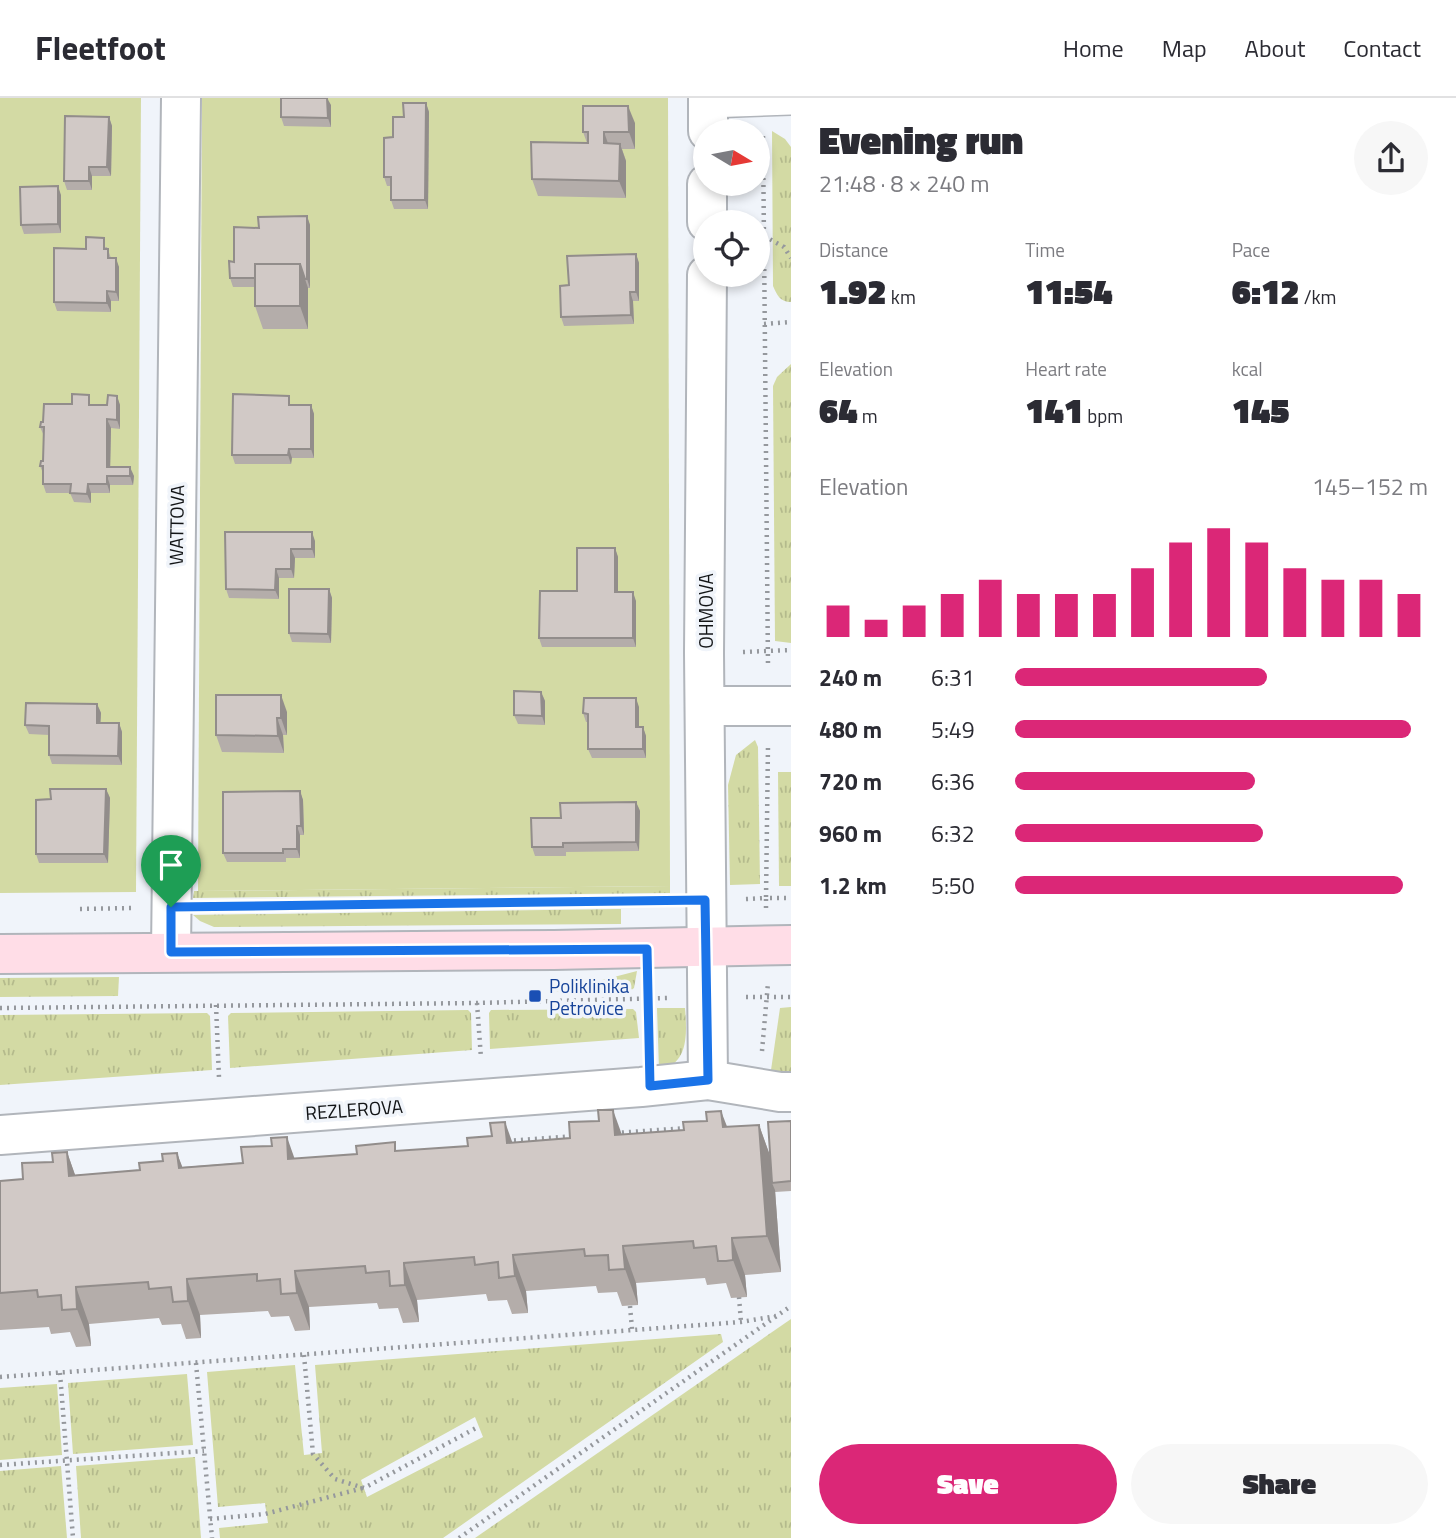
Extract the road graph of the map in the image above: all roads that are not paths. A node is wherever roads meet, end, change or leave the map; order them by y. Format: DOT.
graph roads {
  1 [pos="181,98"];
  2 [pos="791,104"];
  3 [pos="708,112"];
  4 [pos="707,287"];
  5 [pos="705,706"];
  6 [pos="780,706"];
  7 [pos="779,946"];
  8 [pos="706,947"];
  9 [pos="171,952"];
  10 [pos="0,954"];
  11 [pos="708,1080"];
  12 [pos="774,1090"];
  13 [pos="0,1136"];
  1 -- 9 [label="street, WATTOVA"];
  2 -- 3 [label="lane"];
  4 -- 5 [label="street, OHMOVA"];
  5 -- 6 [label="street"];
  5 -- 8 [label="street, OHMOVA"];
  7 -- 8 [label="street"];
  8 -- 9 [label="street"];
  8 -- 11 [label="street"];
  9 -- 10 [label="street"];
  11 -- 12 [label="street, REZLEROVA"];
  11 -- 13 [label="street, REZLEROVA"];
}
